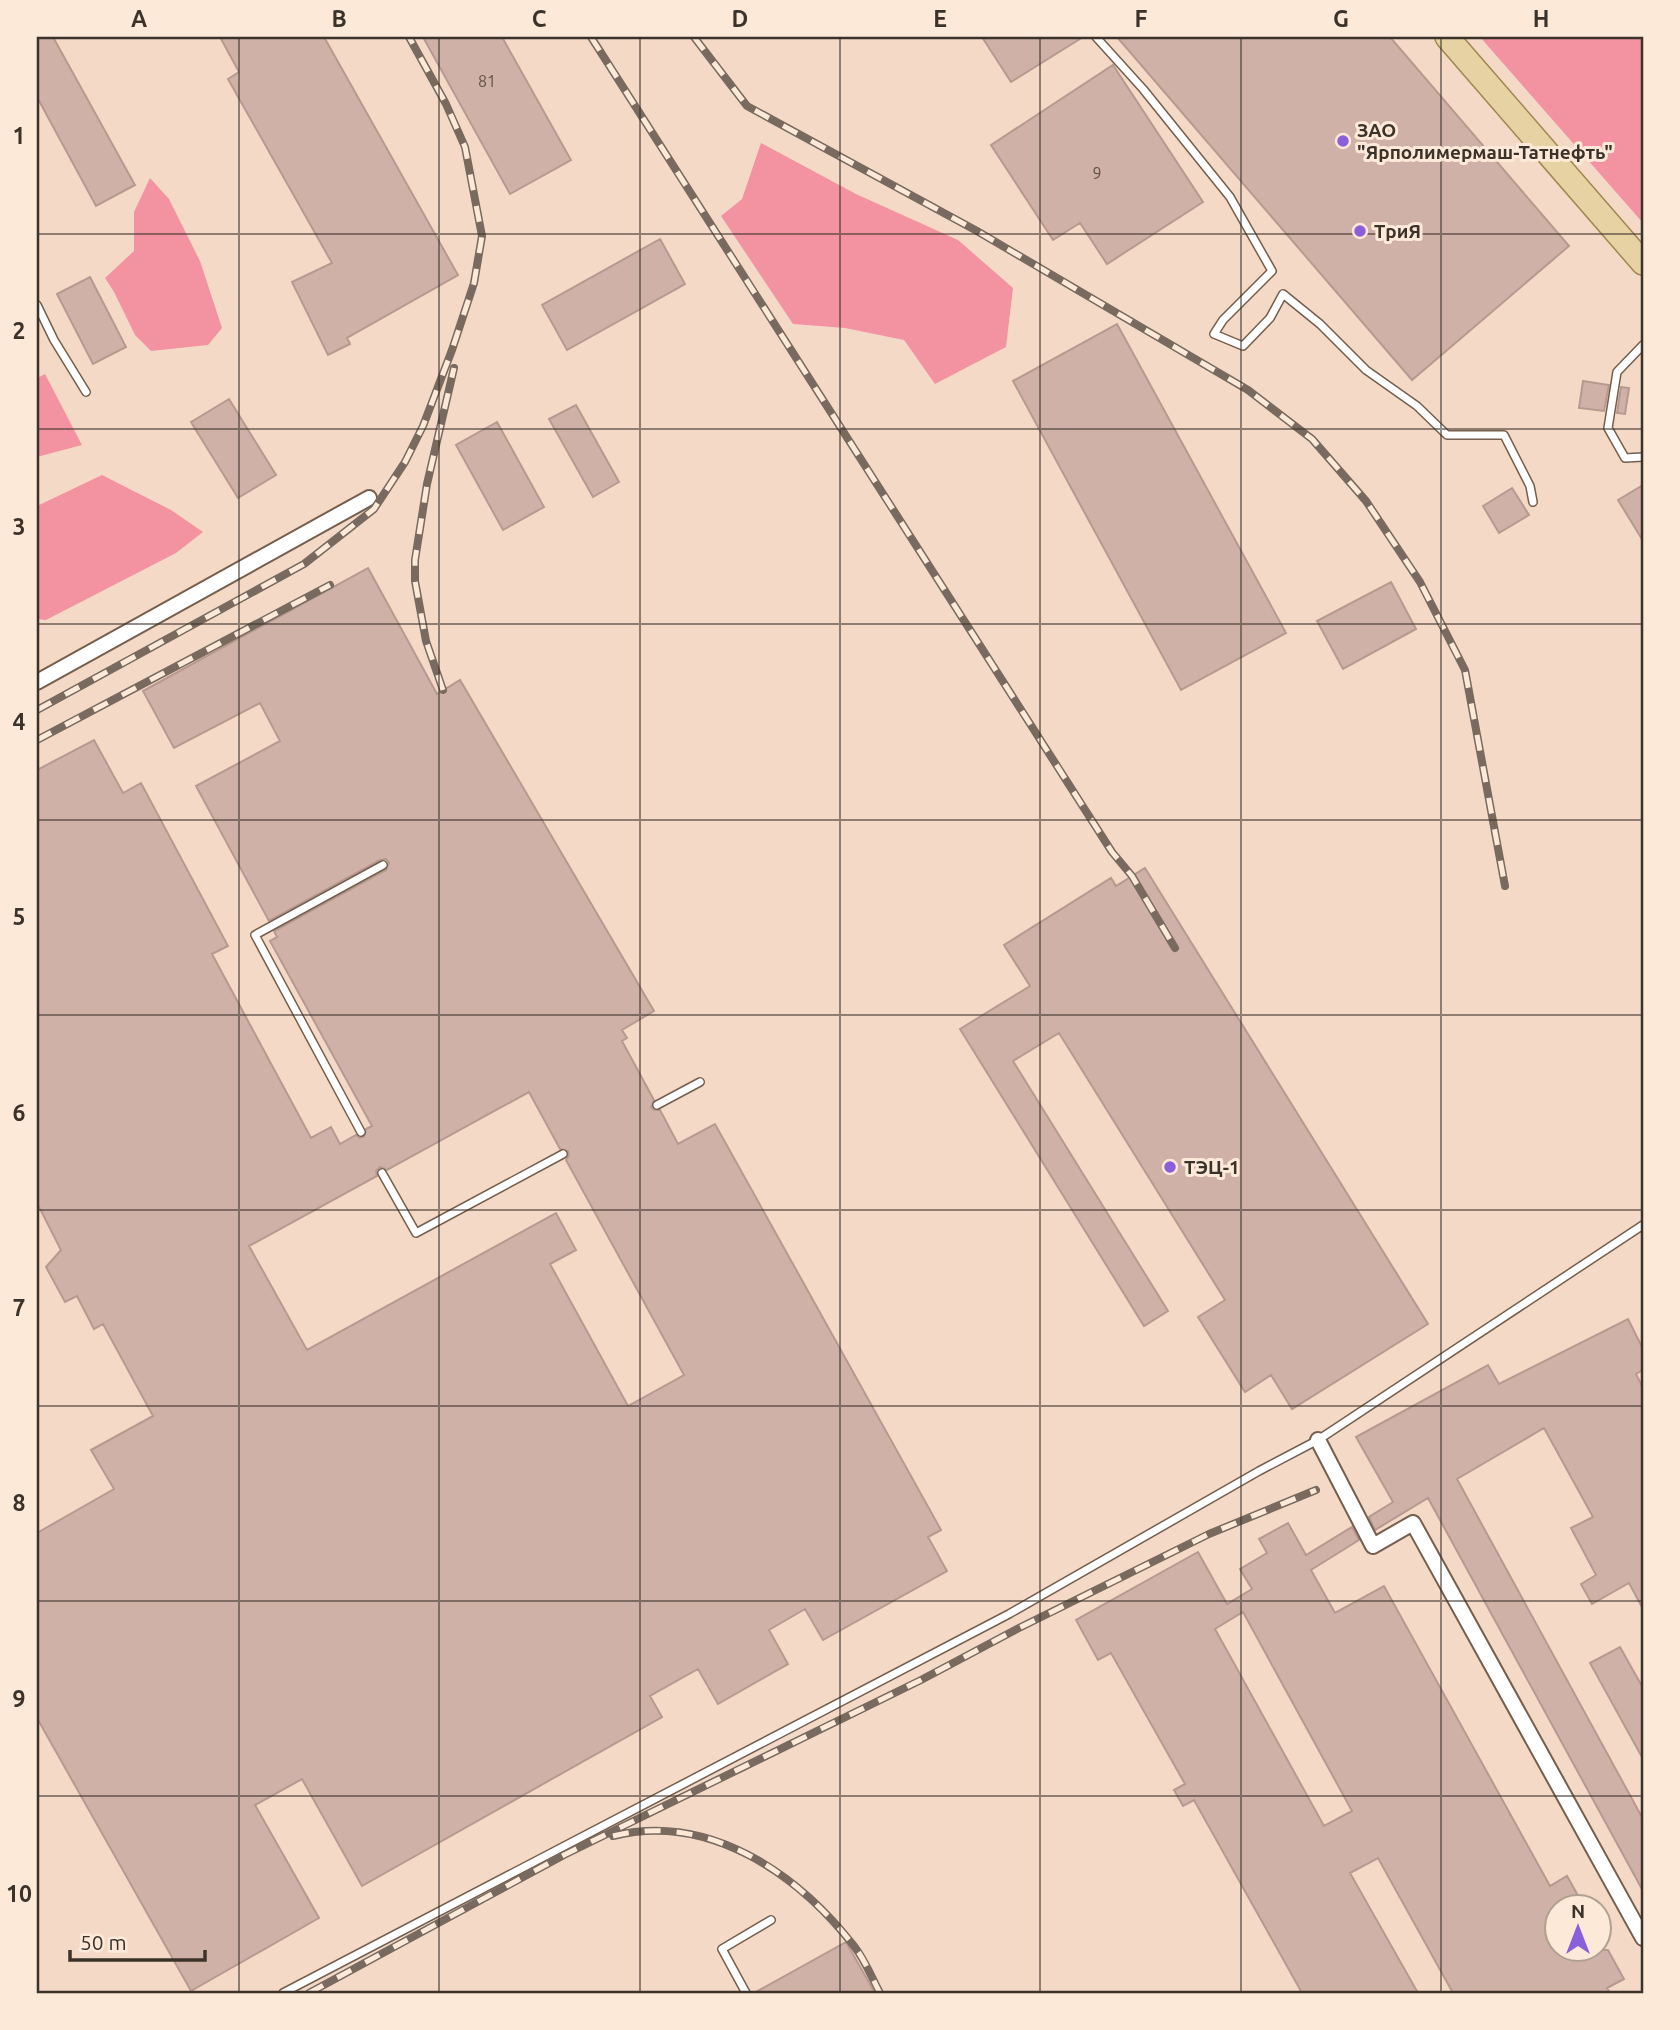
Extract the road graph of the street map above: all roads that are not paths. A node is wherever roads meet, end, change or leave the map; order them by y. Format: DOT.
graph roads {
  1 [pos="1096,37"];
  2 [pos="1447,37"];
  3 [pos="1643,263"];
  4 [pos="37,305"];
  5 [pos="1643,345"];
  6 [pos="86,392"];
  7 [pos="1643,457"];
  8 [pos="369,498"];
  9 [pos="1533,502"];
  10 [pos="37,682"];
  11 [pos="383,865"];
  12 [pos="700,1082"];
  13 [pos="657,1105"];
  14 [pos="361,1132"];
  15 [pos="562,1154"];
  16 [pos="382,1173"];
  17 [pos="1643,1225"];
  18 [pos="1318,1440"];
  19 [pos="771,1920"];
  20 [pos="1643,1938"];
  21 [pos="283,1993"];
  22 [pos="747,1993"];
  1 -- 9 [label="lane"];
  2 -- 3 [label="main road"];
  4 -- 6 [label="lane"];
  5 -- 7 [label="lane"];
  8 -- 10 [label="street"];
  11 -- 14 [label="lane"];
  12 -- 13 [label="lane"];
  15 -- 16 [label="lane"];
  17 -- 18 [label="lane"];
  18 -- 20 [label="street"];
  18 -- 21 [label="lane"];
  19 -- 22 [label="lane"];
}
